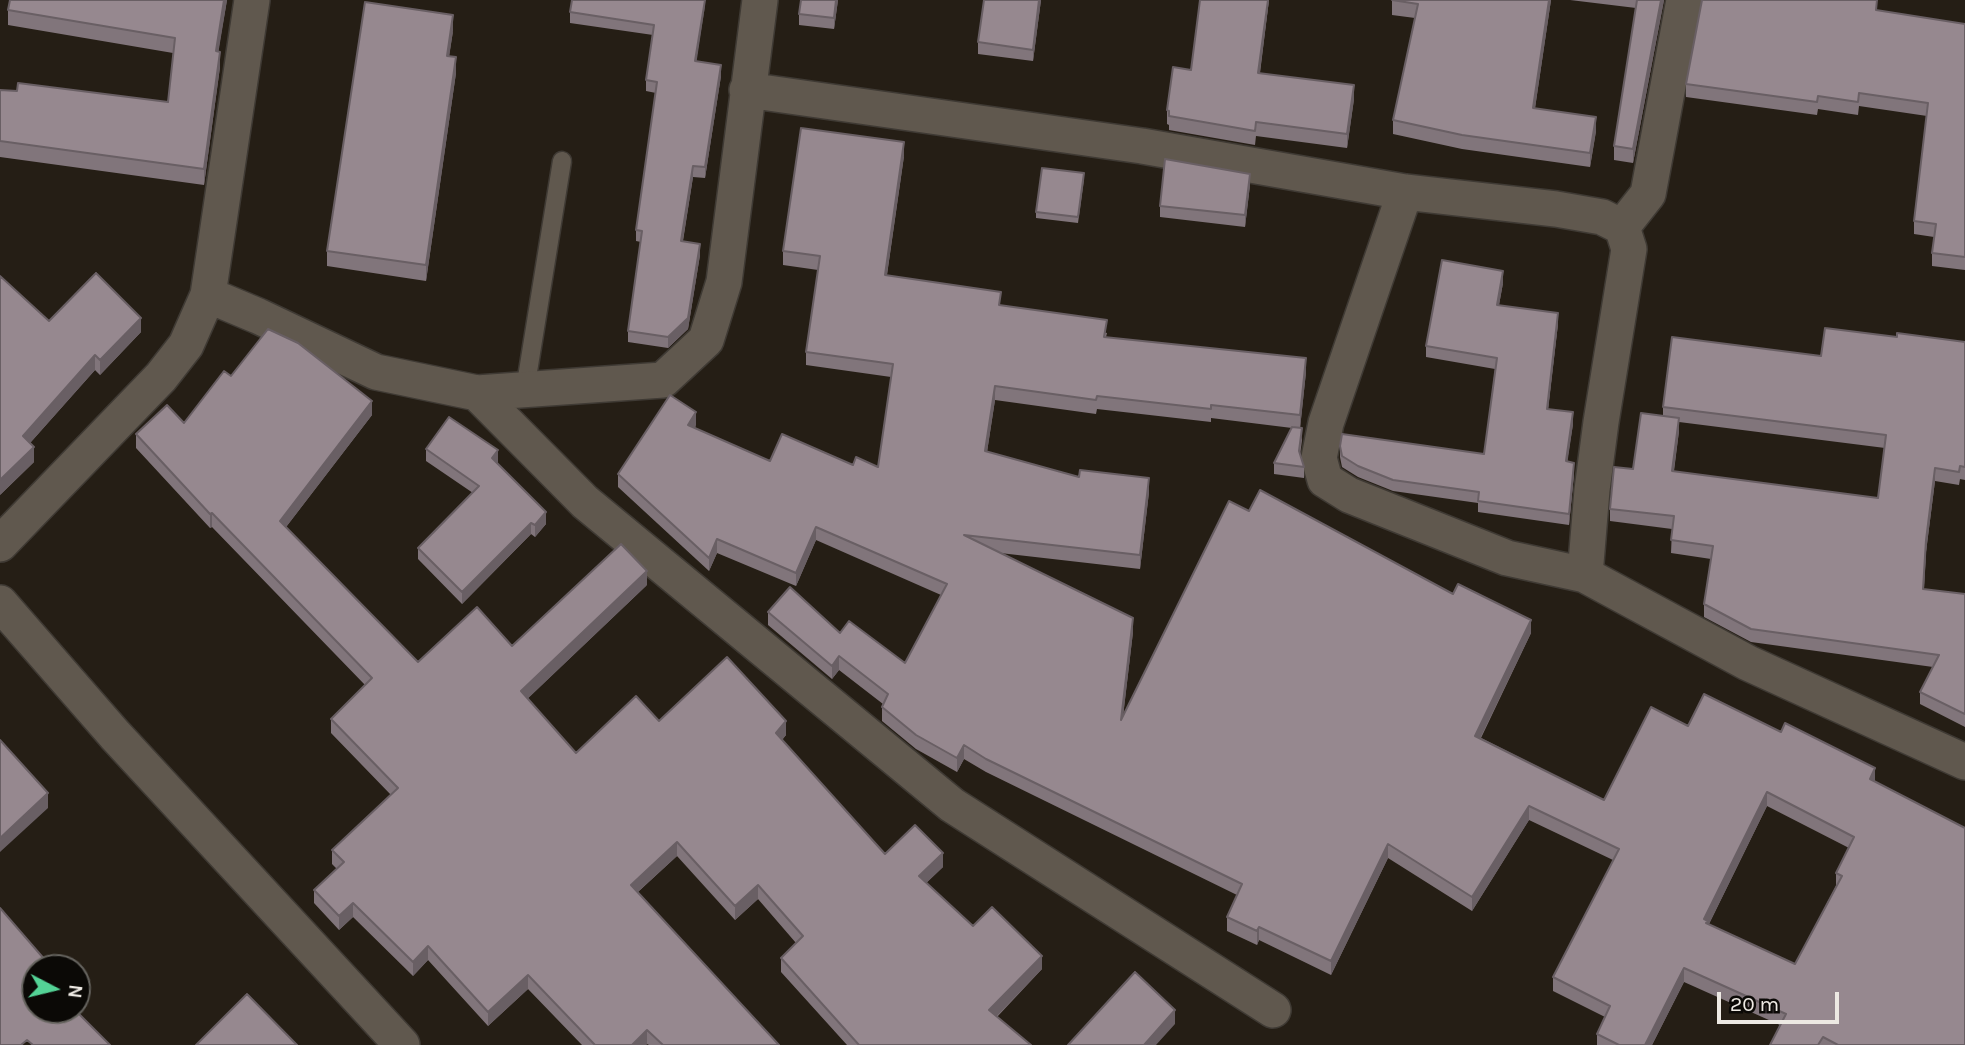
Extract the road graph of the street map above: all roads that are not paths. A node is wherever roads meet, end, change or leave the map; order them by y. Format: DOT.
graph roads {
  1 [pos="251,0"];
  2 [pos="758,0"];
  3 [pos="1684,0"];
  4 [pos="747,90"];
  5 [pos="562,162"];
  6 [pos="1405,191"];
  7 [pos="1622,227"];
  8 [pos="208,295"];
  9 [pos="525,390"];
  10 [pos="477,393"];
  11 [pos="0,544"];
  12 [pos="1585,575"];
  13 [pos="0,603"];
  14 [pos="1965,762"];
  15 [pos="1273,1010"];
  16 [pos="402,1045"];
  1 -- 8 [label="street"];
  2 -- 4 [label="street"];
  3 -- 7 [label="street"];
  4 -- 6 [label="street"];
  4 -- 9 [label="street"];
  5 -- 9 [label="lane"];
  6 -- 7 [label="street"];
  6 -- 12 [label="street"];
  7 -- 12 [label="street"];
  8 -- 10 [label="street"];
  8 -- 11 [label="street"];
  9 -- 10 [label="street"];
  10 -- 15 [label="street"];
  12 -- 14 [label="street"];
  13 -- 16 [label="street"];
}
